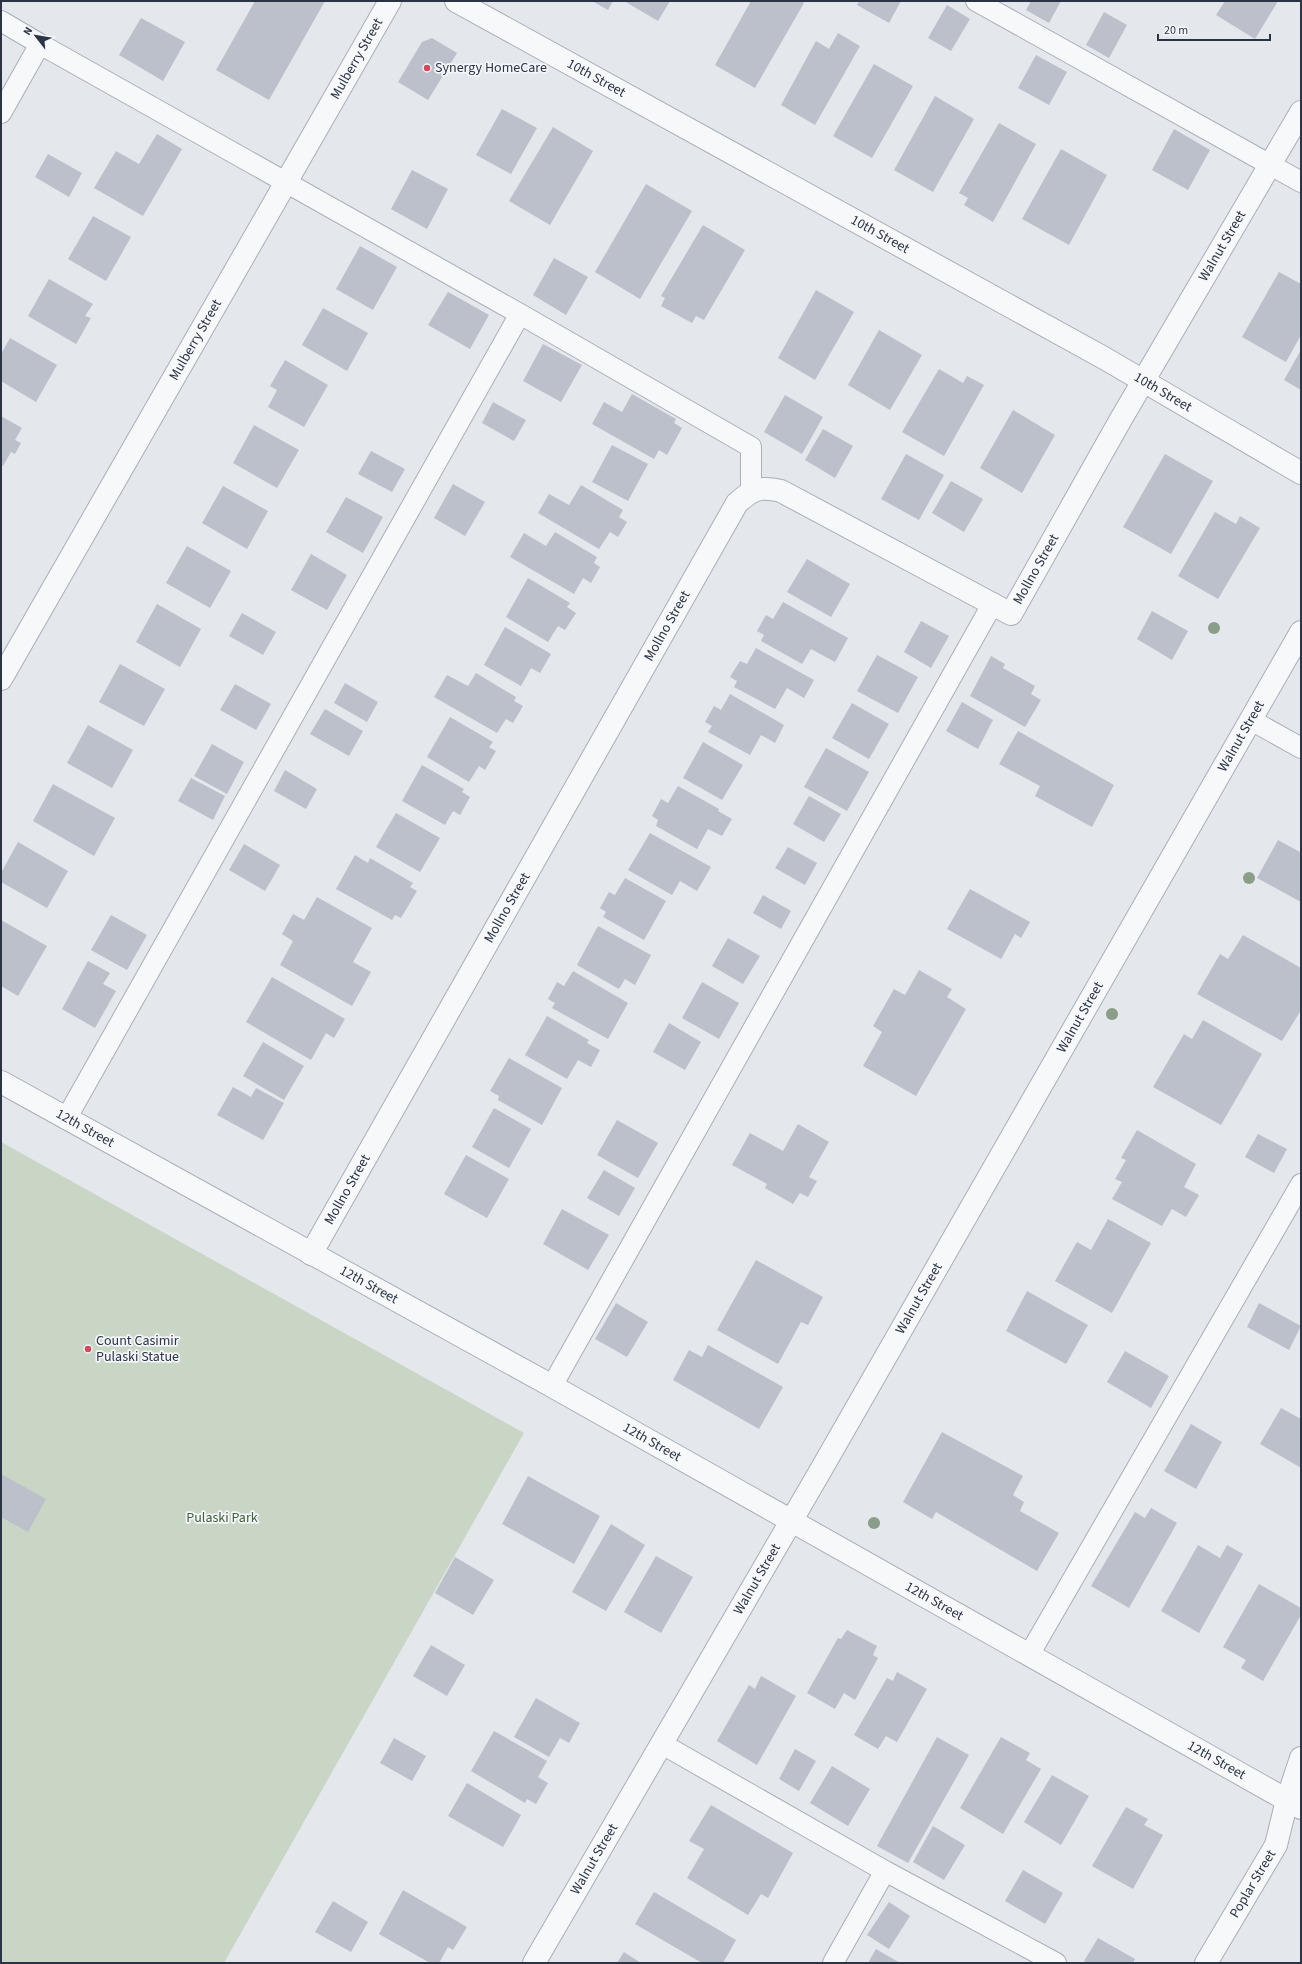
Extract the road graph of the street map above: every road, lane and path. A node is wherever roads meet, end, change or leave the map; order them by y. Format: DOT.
graph roads {
  1 [pos="390,1"];
  2 [pos="456,1"];
  3 [pos="976,1"];
  4 [pos="1,21"];
  5 [pos="40,44"];
  6 [pos="1301,112"];
  7 [pos="1,113"];
  8 [pos="1271,164"];
  9 [pos="1301,182"];
  10 [pos="286,183"];
  11 [pos="520,314"];
  12 [pos="1144,381"];
  13 [pos="1301,473"];
  14 [pos="751,490"];
  15 [pos="993,603"];
  16 [pos="1301,632"];
  17 [pos="1,679"];
  18 [pos="1251,720"];
  19 [pos="1301,748"];
  20 [pos="1,1082"];
  21 [pos="66,1119"];
  22 [pos="1301,1184"];
  23 [pos="311,1254"];
  24 [pos="552,1386"];
  25 [pos="791,1520"];
  26 [pos="1028,1654"];
  27 [pos="662,1744"];
  28 [pos="1301,1758"];
  29 [pos="1294,1804"];
  30 [pos="885,1871"];
  31 [pos="534,1963"];
  32 [pos="833,1963"];
  33 [pos="1056,1963"];
  34 [pos="1206,1963"];
  1 -- 10 [label="street, Mulberry Street"];
  2 -- 12 [label="street, 10th Street"];
  3 -- 8 [label="lane"];
  4 -- 5 [label="lane"];
  5 -- 7 [label="lane"];
  5 -- 10 [label="lane"];
  6 -- 8 [label="street, Walnut Street"];
  8 -- 9 [label="lane"];
  8 -- 12 [label="street, Walnut Street"];
  10 -- 11 [label="lane"];
  10 -- 17 [label="street, Mulberry Street"];
  11 -- 14 [label="lane"];
  11 -- 21 [label="lane"];
  12 -- 13 [label="street, 10th Street"];
  12 -- 15 [label="street, Mollno Street"];
  14 -- 15 [label="street, Mollno Street"];
  14 -- 23 [label="street, Mollno Street"];
  15 -- 24 [label="lane"];
  16 -- 18 [label="street, Walnut Street"];
  18 -- 19 [label="lane"];
  18 -- 25 [label="street, Walnut Street"];
  20 -- 21 [label="street, 12th Street"];
  21 -- 23 [label="street, 12th Street"];
  22 -- 26 [label="lane"];
  23 -- 24 [label="street, 12th Street"];
  24 -- 25 [label="street, 12th Street"];
  25 -- 26 [label="street, 12th Street"];
  25 -- 27 [label="street, Walnut Street"];
  26 -- 29 [label="street, 12th Street"];
  27 -- 30 [label="lane"];
  27 -- 31 [label="street, Walnut Street"];
  28 -- 29 [label="street, Poplar Street"];
  29 -- 34 [label="street, Poplar Street"];
  30 -- 32 [label="lane"];
  30 -- 33 [label="lane"];
}
